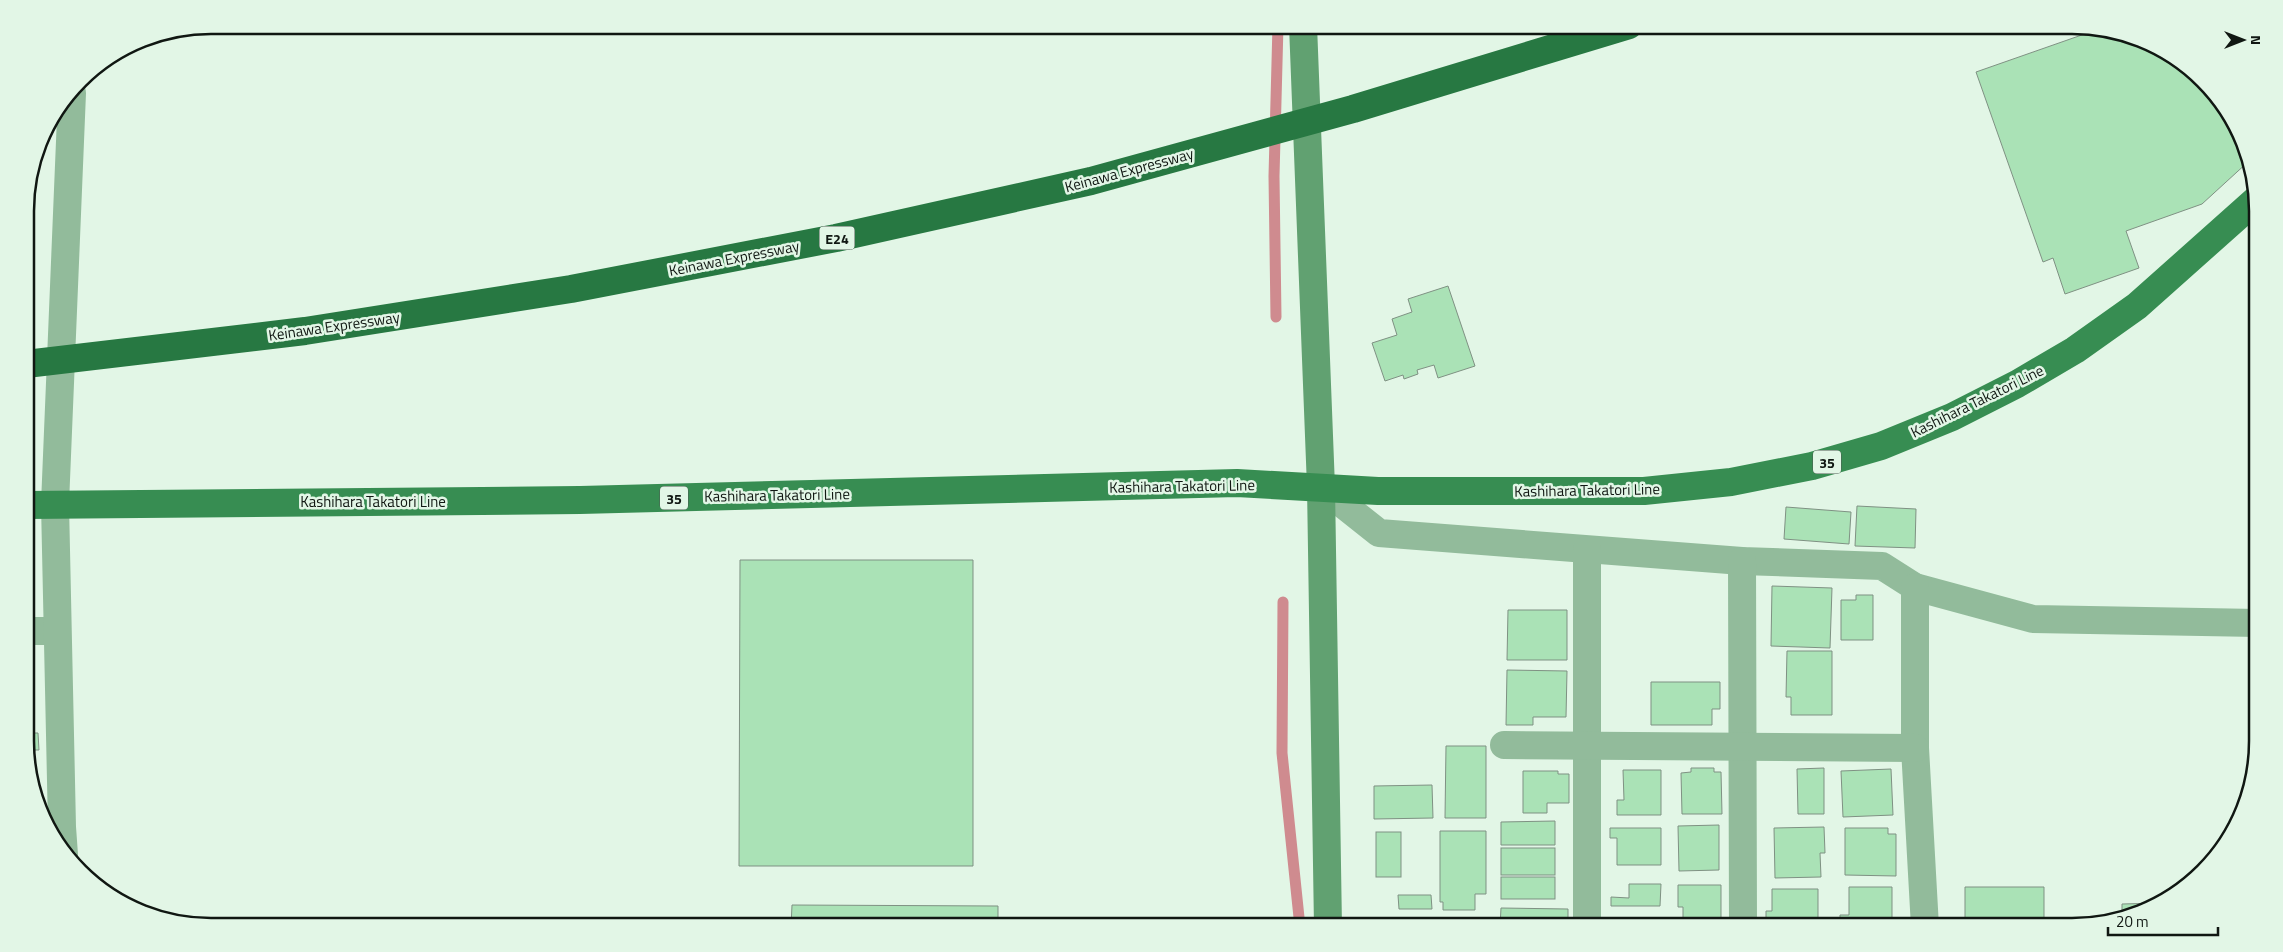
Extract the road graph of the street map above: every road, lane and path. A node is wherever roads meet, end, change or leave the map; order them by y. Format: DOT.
graph roads {
  1 [pos="1303,34"];
  2 [pos="1599,34"];
  3 [pos="72,101"];
  4 [pos="2249,206"];
  5 [pos="34,363"];
  6 [pos="1321,487"];
  7 [pos="34,504"];
  8 [pos="55,504"];
  9 [pos="1588,550"];
  10 [pos="1742,561"];
  11 [pos="1915,588"];
  12 [pos="2249,623"];
  13 [pos="34,631"];
  14 [pos="57,631"];
  15 [pos="1504,745"];
  16 [pos="1588,746"];
  17 [pos="1743,747"];
  18 [pos="1915,748"];
  19 [pos="55,827"];
  20 [pos="1328,918"];
  21 [pos="1588,918"];
  22 [pos="1743,918"];
  23 [pos="1924,918"];
  1 -- 6 [label="street"];
  2 -- 5 [label="highway, Keinawa Expressway / E24, bridge"];
  3 -- 8 [label="street"];
  4 -- 6 [label="main road, Kashihara Takatori Line / 35"];
  6 -- 8 [label="main road, Kashihara Takatori Line / 35"];
  6 -- 9 [label="street"];
  6 -- 20 [label="street"];
  7 -- 8 [label="main road, Kashihara Takatori Line / 35"];
  8 -- 14 [label="street"];
  9 -- 10 [label="street"];
  9 -- 16 [label="street"];
  10 -- 11 [label="street"];
  10 -- 17 [label="street"];
  11 -- 12 [label="street"];
  11 -- 18 [label="street"];
  13 -- 14 [label="street"];
  14 -- 19 [label="street"];
  15 -- 16 [label="street"];
  16 -- 17 [label="street"];
  16 -- 21 [label="street"];
  17 -- 18 [label="street"];
  17 -- 22 [label="street"];
  18 -- 23 [label="street"];
}
